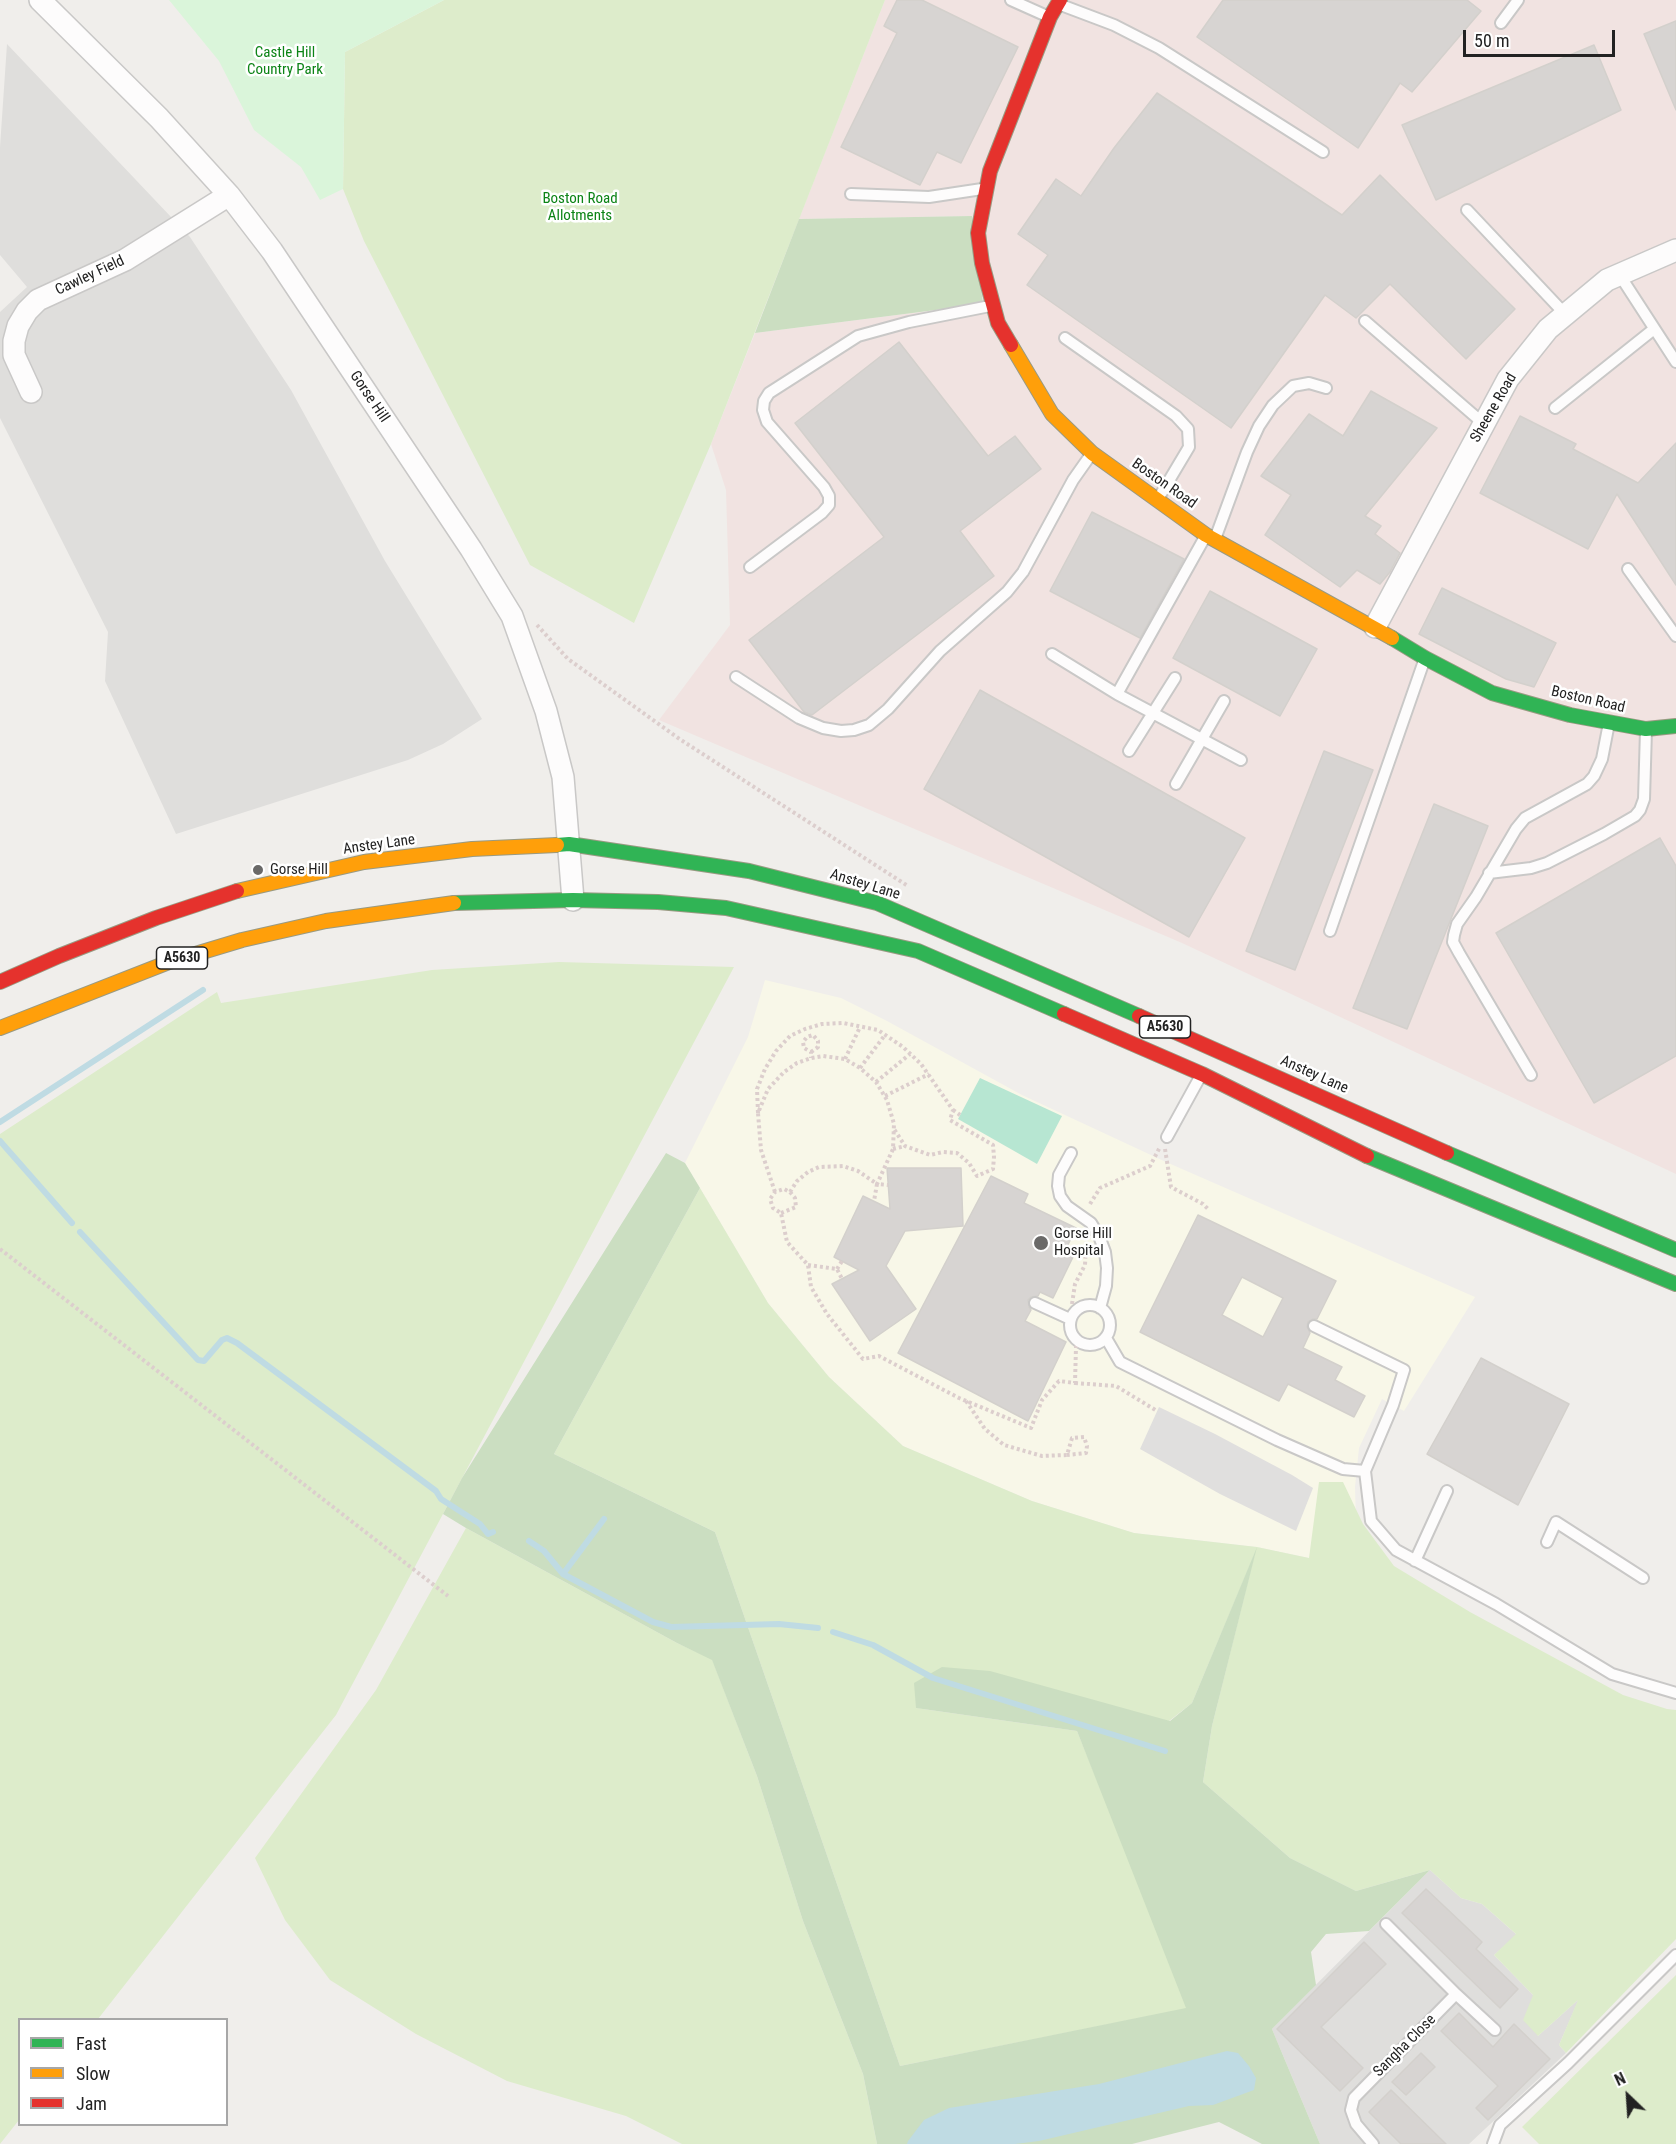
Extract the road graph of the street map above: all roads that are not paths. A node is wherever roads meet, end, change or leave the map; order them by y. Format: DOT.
graph roads {
  1 [pos="40,0"];
  2 [pos="1011,0"];
  3 [pos="1518,0"];
  4 [pos="1059,2"];
  5 [pos="1050,17"];
  6 [pos="1502,23"];
  7 [pos="1323,152"];
  8 [pos="986,188"];
  9 [pos="851,194"];
  10 [pos="229,195"];
  11 [pos="1467,210"];
  12 [pos="1676,250"];
  13 [pos="1619,274"];
  14 [pos="993,306"];
  15 [pos="1565,314"];
  16 [pos="1365,321"];
  17 [pos="1654,329"];
  18 [pos="1065,338"];
  19 [pos="1676,362"];
  20 [pos="1326,387"];
  21 [pos="31,392"];
  22 [pos="1556,408"];
  23 [pos="1484,424"];
  24 [pos="1092,453"];
  25 [pos="1157,500"];
  26 [pos="1211,537"];
  27 [pos="750,567"];
  28 [pos="1628,569"];
  29 [pos="1375,627"];
  30 [pos="1676,636"];
  31 [pos="1052,654"];
  32 [pos="1425,658"];
  33 [pos="735,677"];
  34 [pos="1175,678"];
  35 [pos="1117,694"];
  36 [pos="1224,701"];
  37 [pos="1152,714"];
  38 [pos="1609,722"];
  39 [pos="1676,726"];
  40 [pos="1646,729"];
  41 [pos="1202,739"];
  42 [pos="1129,751"];
  43 [pos="1241,760"];
  44 [pos="1176,784"];
  45 [pos="569,844"];
  46 [pos="1489,873"];
  47 [pos="573,900"];
  48 [pos="1330,931"];
  49 [pos="0,982"];
  50 [pos="0,1028"];
  51 [pos="1202,1074"];
  52 [pos="1531,1075"];
  53 [pos="1167,1137"];
  54 [pos="1071,1153"];
  55 [pos="1676,1250"];
  56 [pos="1676,1284"];
  57 [pos="1035,1303"];
  58 [pos="1100,1308"];
  59 [pos="1070,1319"];
  60 [pos="1314,1326"];
  61 [pos="1106,1338"];
  62 [pos="1365,1472"];
  63 [pos="1447,1491"];
  64 [pos="1547,1542"];
  65 [pos="1415,1561"];
  66 [pos="1643,1578"];
  67 [pos="1676,1693"];
  68 [pos="1386,1924"];
  69 [pos="1676,1955"];
  70 [pos="1456,1994"];
  71 [pos="1495,2030"];
  72 [pos="1373,2144"];
  73 [pos="1493,2144"];
  1 -- 10 [label="street, Gorse Hill"];
  2 -- 5 [label="lane"];
  3 -- 6 [label="lane"];
  4 -- 5 [label="main road, Boston Road"];
  4 -- 7 [label="lane"];
  5 -- 8 [label="main road, Boston Road"];
  8 -- 9 [label="lane"];
  8 -- 14 [label="main road, Boston Road"];
  10 -- 21 [label="street, Cawley Field"];
  10 -- 45 [label="street, Gorse Hill"];
  11 -- 15 [label="lane"];
  12 -- 13 [label="street, Sheene Road"];
  13 -- 15 [label="street, Sheene Road"];
  13 -- 17 [label="lane"];
  14 -- 24 [label="main road, Boston Road"];
  14 -- 27 [label="lane"];
  15 -- 23 [label="street, Sheene Road"];
  16 -- 23 [label="lane"];
  17 -- 19 [label="lane"];
  17 -- 22 [label="lane"];
  18 -- 25 [label="lane"];
  20 -- 26 [label="lane"];
  23 -- 29 [label="street, Sheene Road"];
  24 -- 25 [label="main road, Boston Road"];
  24 -- 33 [label="lane"];
  25 -- 26 [label="main road, Boston Road"];
  26 -- 29 [label="main road, Boston Road"];
  26 -- 35 [label="lane"];
  28 -- 30 [label="lane"];
  29 -- 32 [label="main road, Boston Road"];
  31 -- 35 [label="lane"];
  32 -- 38 [label="main road, Boston Road"];
  32 -- 48 [label="lane"];
  34 -- 37 [label="lane"];
  35 -- 37 [label="lane"];
  36 -- 41 [label="lane"];
  37 -- 41 [label="lane"];
  37 -- 42 [label="lane"];
  38 -- 40 [label="main road, Boston Road"];
  38 -- 46 [label="lane"];
  39 -- 40 [label="main road, Boston Road"];
  40 -- 46 [label="lane"];
  41 -- 43 [label="lane"];
  41 -- 44 [label="lane"];
  45 -- 47 [label="street, Gorse Hill"];
  45 -- 49 [label="main road, Anstey Lane / A5630"];
  45 -- 55 [label="main road, Anstey Lane / A5630"];
  46 -- 52 [label="lane"];
  47 -- 50 [label="main road, A5630"];
  47 -- 51 [label="main road, A5630"];
  51 -- 53 [label="lane"];
  51 -- 56 [label="main road, A5630"];
  54 -- 58 [label="lane"];
  57 -- 59 [label="lane"];
  58 -- 59 [label="lane"];
  58 -- 61 [label="lane"];
  59 -- 61 [label="lane"];
  60 -- 62 [label="lane"];
  61 -- 62 [label="lane"];
  62 -- 65 [label="lane"];
  63 -- 65 [label="lane"];
  64 -- 66 [label="lane"];
  65 -- 67 [label="lane"];
  68 -- 70 [label="lane"];
  69 -- 73 [label="lane"];
  70 -- 71 [label="lane"];
  70 -- 72 [label="lane, Sangha Close"];
}
